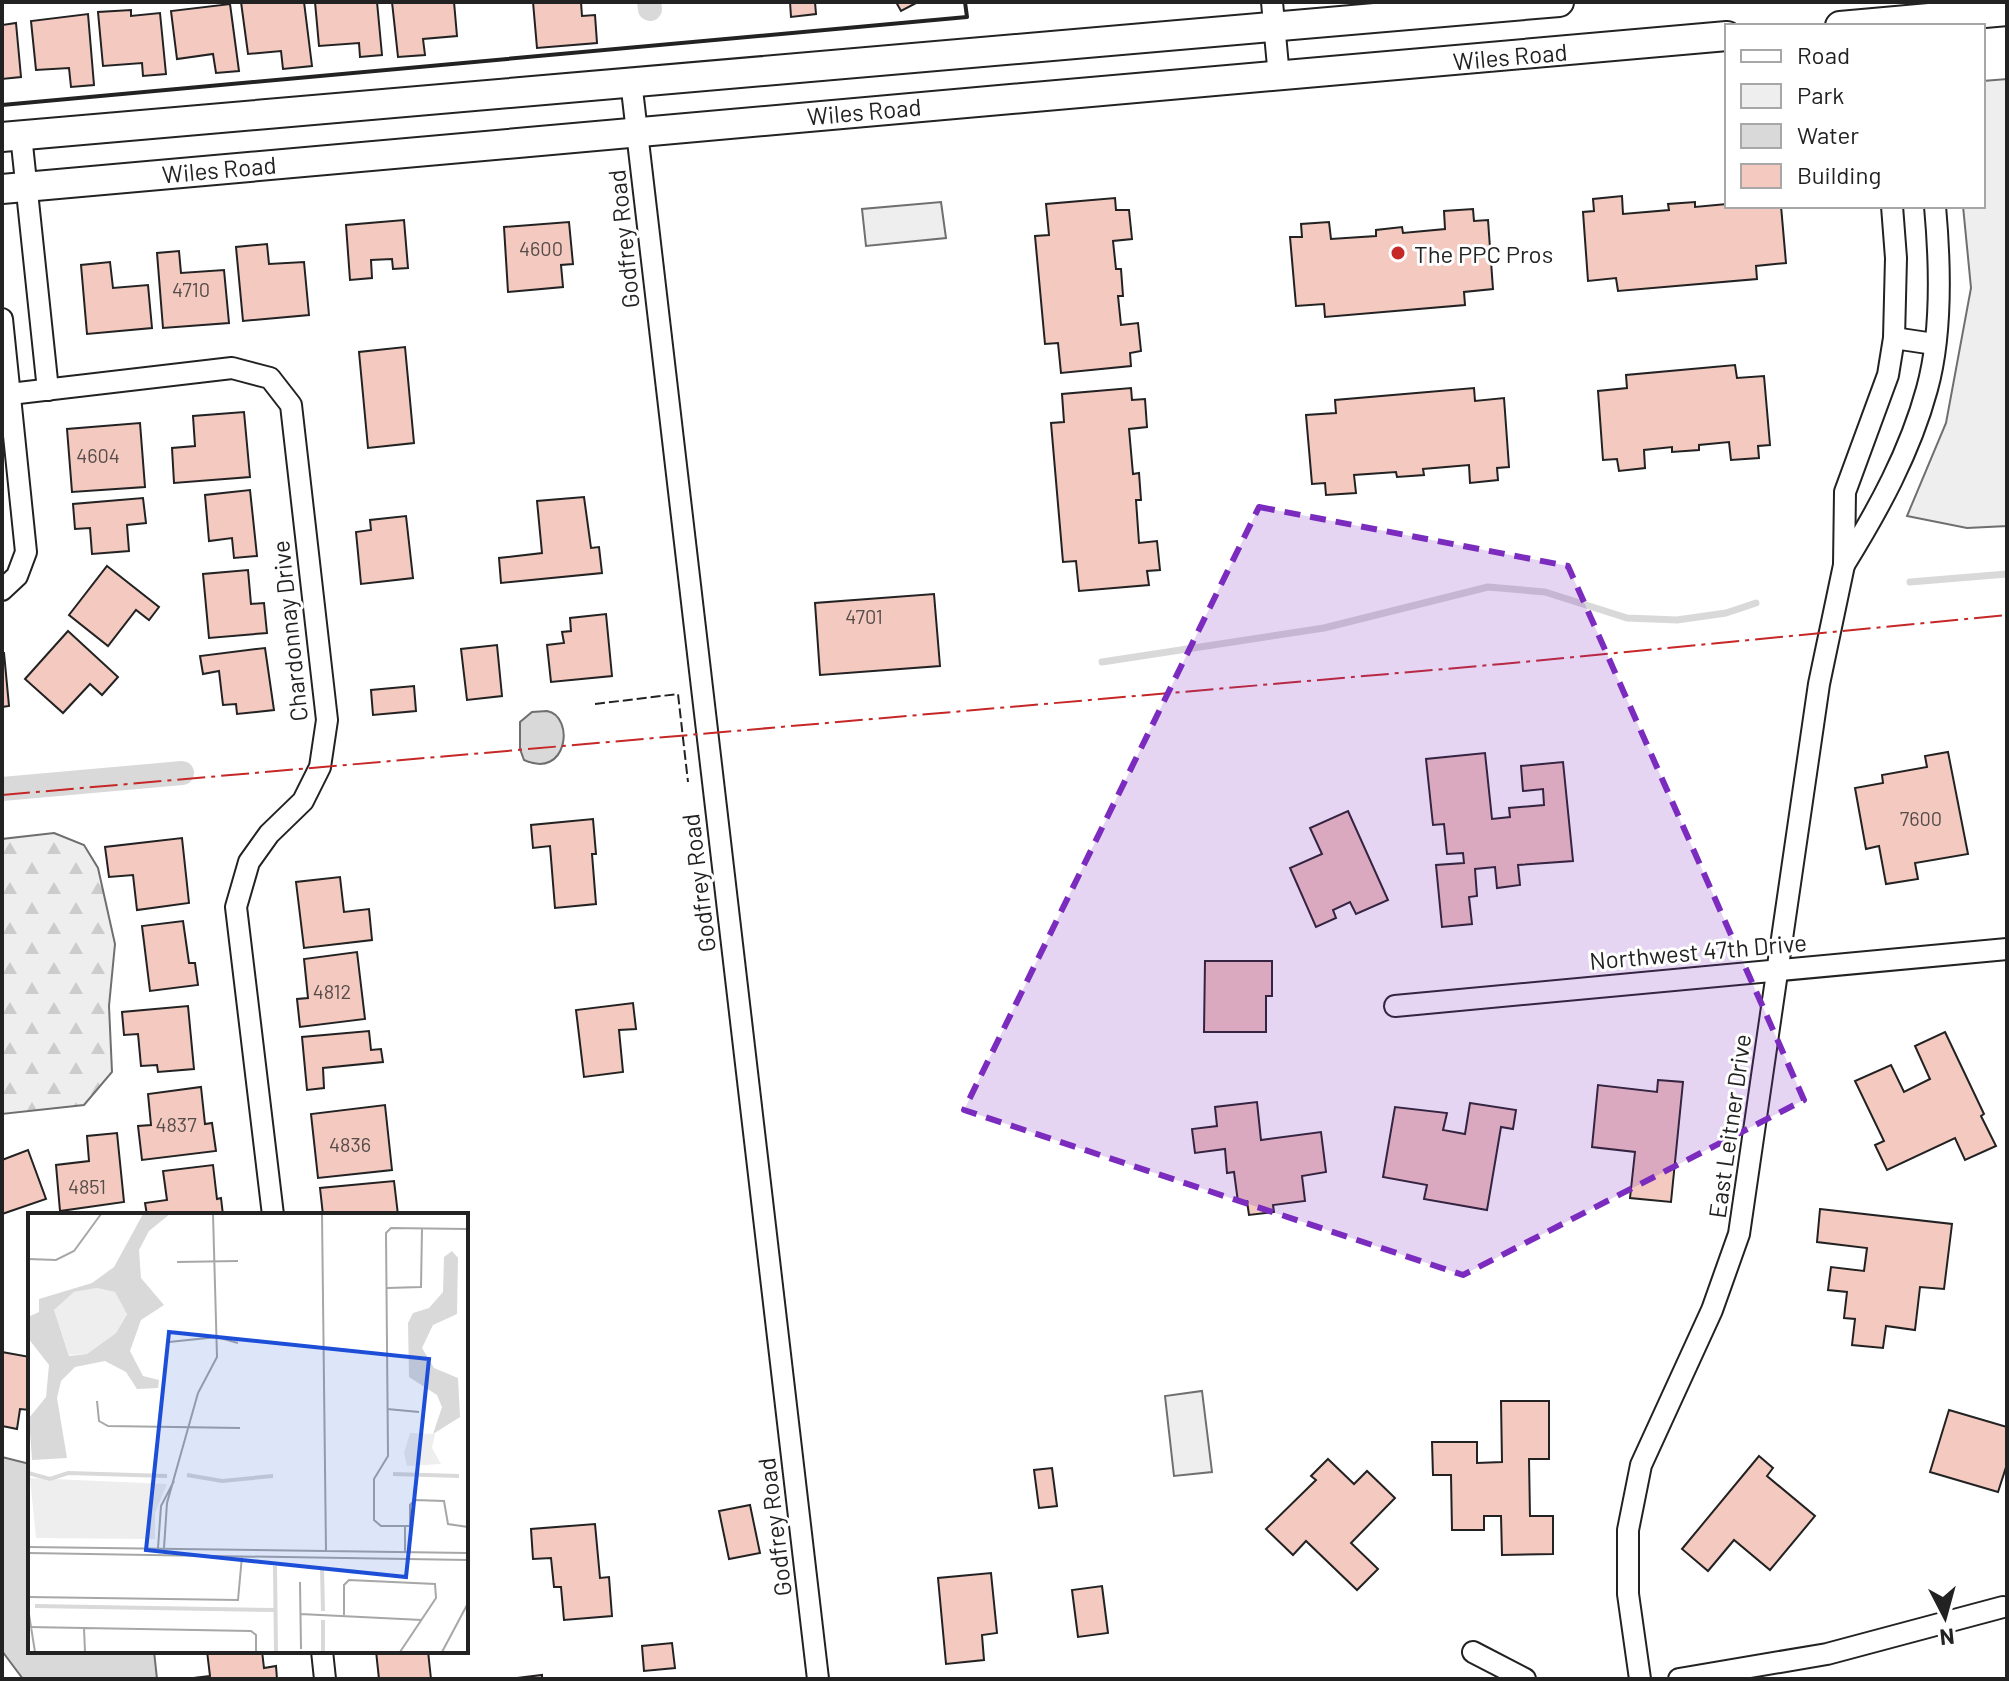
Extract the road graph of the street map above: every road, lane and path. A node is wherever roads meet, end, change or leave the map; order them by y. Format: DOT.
graph roads {
  1 [pos="1559,2"];
  2 [pos="2007,11"];
  3 [pos="1273,14"];
  4 [pos="1917,16"];
  5 [pos="1876,17"];
  6 [pos="1848,24"];
  7 [pos="1725,36"];
  8 [pos="1279,77"];
  9 [pos="631,81"];
  10 [pos="638,130"];
  11 [pos="11,136"];
  12 [pos="14,188"];
  13 [pos="1892,208"];
  14 [pos="1935,208"];
  15 [pos="2,319"];
  16 [pos="40,324"];
  17 [pos="3,327"];
  18 [pos="1894,338"];
  19 [pos="1934,344"];
  20 [pos="48,390"];
  21 [pos="10,394"];
  22 [pos="1844,565"];
  23 [pos="2,590"];
  24 [pos="2007,949"];
  25 [pos="1779,969"];
  26 [pos="1395,1006"];
  27 [pos="273,1213"];
  28 [pos="2003,1607"];
  29 [pos="1473,1652"];
  30 [pos="322,1653"];
  31 [pos="325,1679"];
  32 [pos="818,1679"];
  33 [pos="1525,1679"];
  34 [pos="1640,1679"];
  35 [pos="1679,1679"];
  1 -- 3 [label="main road, Wiles Road"];
  2 -- 4 [label="main road"];
  3 -- 8 [label="street"];
  3 -- 9 [label="main road, Wiles Road"];
  4 -- 5 [label="main road"];
  5 -- 6 [label="main road"];
  7 -- 8 [label="main road, Wiles Road"];
  8 -- 10 [label="main road, Wiles Road"];
  9 -- 10 [label="street, Godfrey Road"];
  9 -- 11 [label="main road, Wiles Road"];
  10 -- 12 [label="main road, Wiles Road"];
  10 -- 32 [label="street, Godfrey Road"];
  11 -- 12 [label="street"];
  12 -- 16 [label="street"];
  13 -- 18 [label="street, East Leitner Drive"];
  14 -- 19 [label="street, East Leitner Drive"];
  15 -- 17 [label="street"];
  16 -- 17 [label="street"];
  16 -- 20 [label="street"];
  17 -- 21 [label="street"];
  18 -- 19 [label="street"];
  18 -- 22 [label="street, East Leitner Drive"];
  19 -- 22 [label="street, East Leitner Drive"];
  20 -- 21 [label="street, Chardonnay Drive"];
  20 -- 27 [label="street, Chardonnay Drive"];
  21 -- 23 [label="street"];
  22 -- 25 [label="street, East Leitner Drive"];
  24 -- 25 [label="street, Northwest 47th Drive"];
  25 -- 26 [label="street, Northwest 47th Drive"];
  25 -- 34 [label="street, East Leitner Drive"];
  28 -- 35 [label="street"];
  29 -- 33 [label="street"];
  30 -- 31 [label="street"];
}
